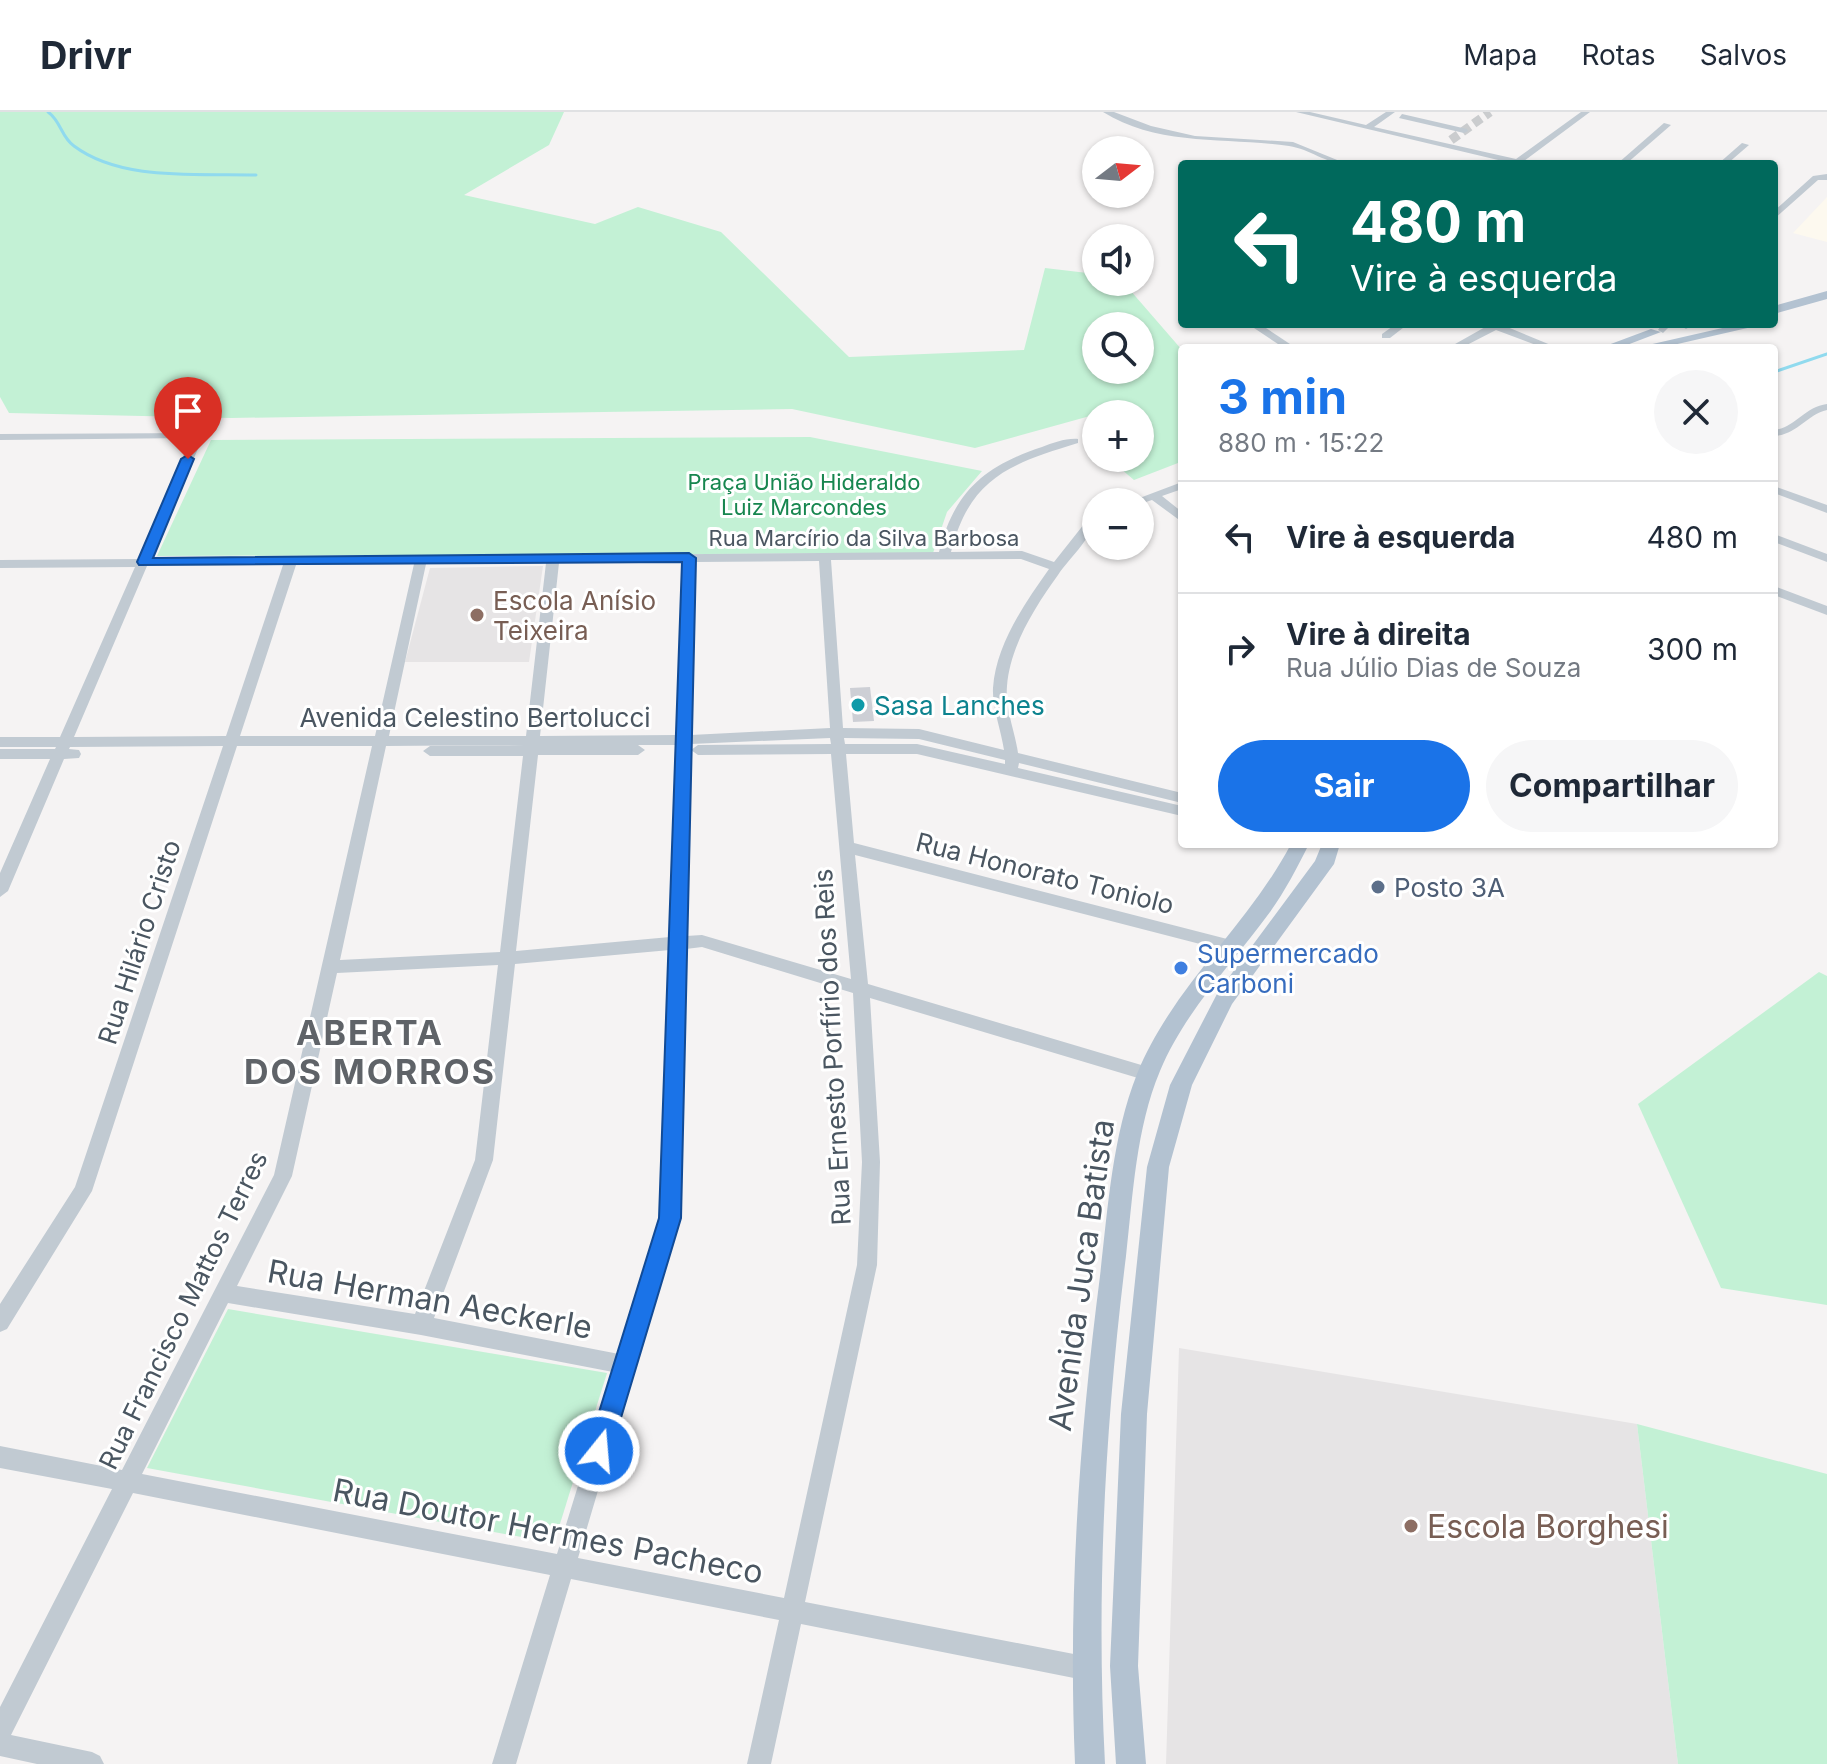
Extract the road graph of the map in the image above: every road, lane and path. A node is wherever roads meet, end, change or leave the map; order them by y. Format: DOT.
graph roads {
  1 [pos="1107,112"];
  2 [pos="1391,112"];
  3 [pos="1586,112"];
  4 [pos="1310,113"];
  5 [pos="1402,116"];
  6 [pos="1667,125"];
  7 [pos="1367,128"];
  8 [pos="1464,131"];
  9 [pos="1745,145"];
  10 [pos="1333,160"];
  11 [pos="1511,160"];
  12 [pos="1526,160"];
  13 [pos="1626,160"];
  14 [pos="1727,160"];
  15 [pos="1825,177"];
  16 [pos="1778,212"];
  17 [pos="1827,295"];
  18 [pos="1778,307"];
  19 [pos="1827,308"];
  20 [pos="1803,310"];
  21 [pos="1778,319"];
  22 [pos="1259,328"];
  23 [pos="1397,328"];
  24 [pos="1488,328"];
  25 [pos="1501,328"];
  26 [pos="1662,328"];
  27 [pos="1700,328"];
  28 [pos="1738,328"];
  29 [pos="1716,332"];
  30 [pos="1386,336"];
  31 [pos="1285,344"];
  32 [pos="1460,344"];
  33 [pos="1543,344"];
  34 [pos="1617,344"];
  35 [pos="1660,344"];
  36 [pos="1827,407"];
  37 [pos="1778,433"];
  38 [pos="0,437"];
  39 [pos="1074,441"];
  40 [pos="1178,486"];
  41 [pos="1778,491"];
  42 [pos="1154,495"];
  43 [pos="1827,509"];
  44 [pos="1178,515"];
  45 [pos="1082,534"];
  46 [pos="1778,540"];
  47 [pos="944,556"];
  48 [pos="825,557"];
  49 [pos="689,558"];
  50 [pos="1827,558"];
  51 [pos="553,559"];
  52 [pos="421,560"];
  53 [pos="291,561"];
  54 [pos="144,562"];
  55 [pos="0,564"];
  56 [pos="1055,567"];
  57 [pos="1778,592"];
  58 [pos="1827,611"];
  59 [pos="837,740"];
  60 [pos="0,742"];
  61 [pos="531,745"];
  62 [pos="682,745"];
  63 [pos="378,746"];
  64 [pos="228,747"];
  65 [pos="64,748"];
  66 [pos="0,754"];
  67 [pos="1012,764"];
  68 [pos="1178,797"];
  69 [pos="1178,810"];
  70 [pos="846,847"];
  71 [pos="1298,848"];
  72 [pos="1326,848"];
  73 [pos="0,891"];
  74 [pos="677,943"];
  75 [pos="1231,946"];
  76 [pos="507,958"];
  77 [pos="329,967"];
  78 [pos="860,986"];
  79 [pos="1148,1074"];
  80 [pos="224,1293"];
  81 [pos="0,1322"];
  82 [pos="421,1325"];
  83 [pos="626,1365"];
  84 [pos="0,1457"];
  85 [pos="129,1482"];
  86 [pos="564,1567"];
  87 [pos="791,1611"];
  88 [pos="1084,1668"];
  89 [pos="0,1732"];
  90 [pos="0,1744"];
  91 [pos="92,1764"];
  92 [pos="504,1764"];
  93 [pos="759,1764"];
  94 [pos="1090,1764"];
  95 [pos="1131,1764"];
  1 -- 10 [label="street"];
  2 -- 7 [label="street"];
  3 -- 12 [label="street"];
  4 -- 7 [label="street"];
  5 -- 8 [label="street"];
  6 -- 13 [label="street"];
  7 -- 11 [label="street"];
  9 -- 14 [label="street"];
  15 -- 16 [label="street"];
  17 -- 20 [label="main road"];
  18 -- 20 [label="main road"];
  19 -- 20 [label="main road"];
  20 -- 21 [label="main road"];
  22 -- 31 [label="street"];
  23 -- 30 [label="street"];
  24 -- 32 [label="street"];
  25 -- 33 [label="street"];
  26 -- 34 [label="main road"];
  27 -- 29 [label="main road"];
  28 -- 29 [label="main road"];
  29 -- 35 [label="main road"];
  36 -- 37 [label="street"];
  38 -- 54 [label="street"];
  39 -- 47 [label="street"];
  40 -- 42 [label="street"];
  41 -- 43 [label="street"];
  42 -- 44 [label="street"];
  45 -- 56 [label="street"];
  46 -- 50 [label="street"];
  47 -- 48 [label="street, Rua Marcírio da Silva Barbosa"];
  47 -- 56 [label="street, Rua Marcírio da Silva Barbosa"];
  48 -- 49 [label="street, Rua Marcírio da Silva Barbosa"];
  48 -- 59 [label="street, Rua Ernesto Porfírio dos Reis"];
  49 -- 51 [label="street, Rua Marcírio da Silva Barbosa"];
  49 -- 62 [label="street"];
  51 -- 52 [label="street, Rua Marcírio da Silva Barbosa"];
  51 -- 61 [label="street"];
  52 -- 53 [label="street, Rua Marcírio da Silva Barbosa"];
  52 -- 63 [label="street, Rua Francisco Mattos Terres"];
  53 -- 54 [label="street, Rua Marcírio da Silva Barbosa"];
  53 -- 64 [label="street, Rua Hilário Cristo"];
  54 -- 55 [label="street, Rua Marcírio da Silva Barbosa"];
  54 -- 65 [label="street"];
  56 -- 67 [label="street"];
  57 -- 58 [label="street"];
  59 -- 62 [label="street, Avenida Celestino Bertolucci"];
  59 -- 67 [label="street, Avenida Celestino Bertolucci"];
  59 -- 70 [label="street, Rua Ernesto Porfírio dos Reis"];
  60 -- 65 [label="street, Avenida Celestino Bertolucci"];
  61 -- 62 [label="street, Avenida Celestino Bertolucci"];
  61 -- 63 [label="street, Avenida Celestino Bertolucci"];
  61 -- 76 [label="street"];
  62 -- 74 [label="street"];
  63 -- 64 [label="street, Avenida Celestino Bertolucci"];
  63 -- 77 [label="street, Rua Francisco Mattos Terres"];
  64 -- 65 [label="street, Avenida Celestino Bertolucci"];
  64 -- 81 [label="street, Rua Hilário Cristo"];
  65 -- 66 [label="street, Avenida Celestino Bertolucci"];
  65 -- 73 [label="street"];
  67 -- 68 [label="street, Avenida Celestino Bertolucci"];
  67 -- 69 [label="street, Avenida Celestino Bertolucci"];
  70 -- 75 [label="street, Rua Honorato Toniolo"];
  70 -- 78 [label="street, Rua Ernesto Porfírio dos Reis"];
  71 -- 75 [label="main road, Avenida Juca Batista"];
  72 -- 95 [label="main road"];
  74 -- 76 [label="street"];
  74 -- 78 [label="street"];
  74 -- 83 [label="street"];
  75 -- 79 [label="main road, Avenida Juca Batista"];
  76 -- 77 [label="street"];
  76 -- 82 [label="street"];
  77 -- 80 [label="street, Rua Francisco Mattos Terres"];
  78 -- 79 [label="street"];
  78 -- 87 [label="street, Rua Ernesto Porfírio dos Reis"];
  79 -- 88 [label="main road, Avenida Juca Batista"];
  80 -- 82 [label="street, Rua Herman Aeckerle"];
  80 -- 85 [label="street, Rua Francisco Mattos Terres"];
  82 -- 83 [label="street, Rua Herman Aeckerle"];
  83 -- 86 [label="street"];
  84 -- 85 [label="street, Rua Doutor Hermes Pacheco"];
  85 -- 86 [label="street, Rua Doutor Hermes Pacheco"];
  85 -- 89 [label="street, Rua Francisco Mattos Terres"];
  86 -- 87 [label="street, Rua Doutor Hermes Pacheco"];
  86 -- 92 [label="street"];
  87 -- 88 [label="street, Rua Doutor Hermes Pacheco"];
  87 -- 93 [label="street, Rua Ernesto Porfírio dos Reis"];
  88 -- 94 [label="main road, Avenida Juca Batista"];
  90 -- 91 [label="street"];
}
